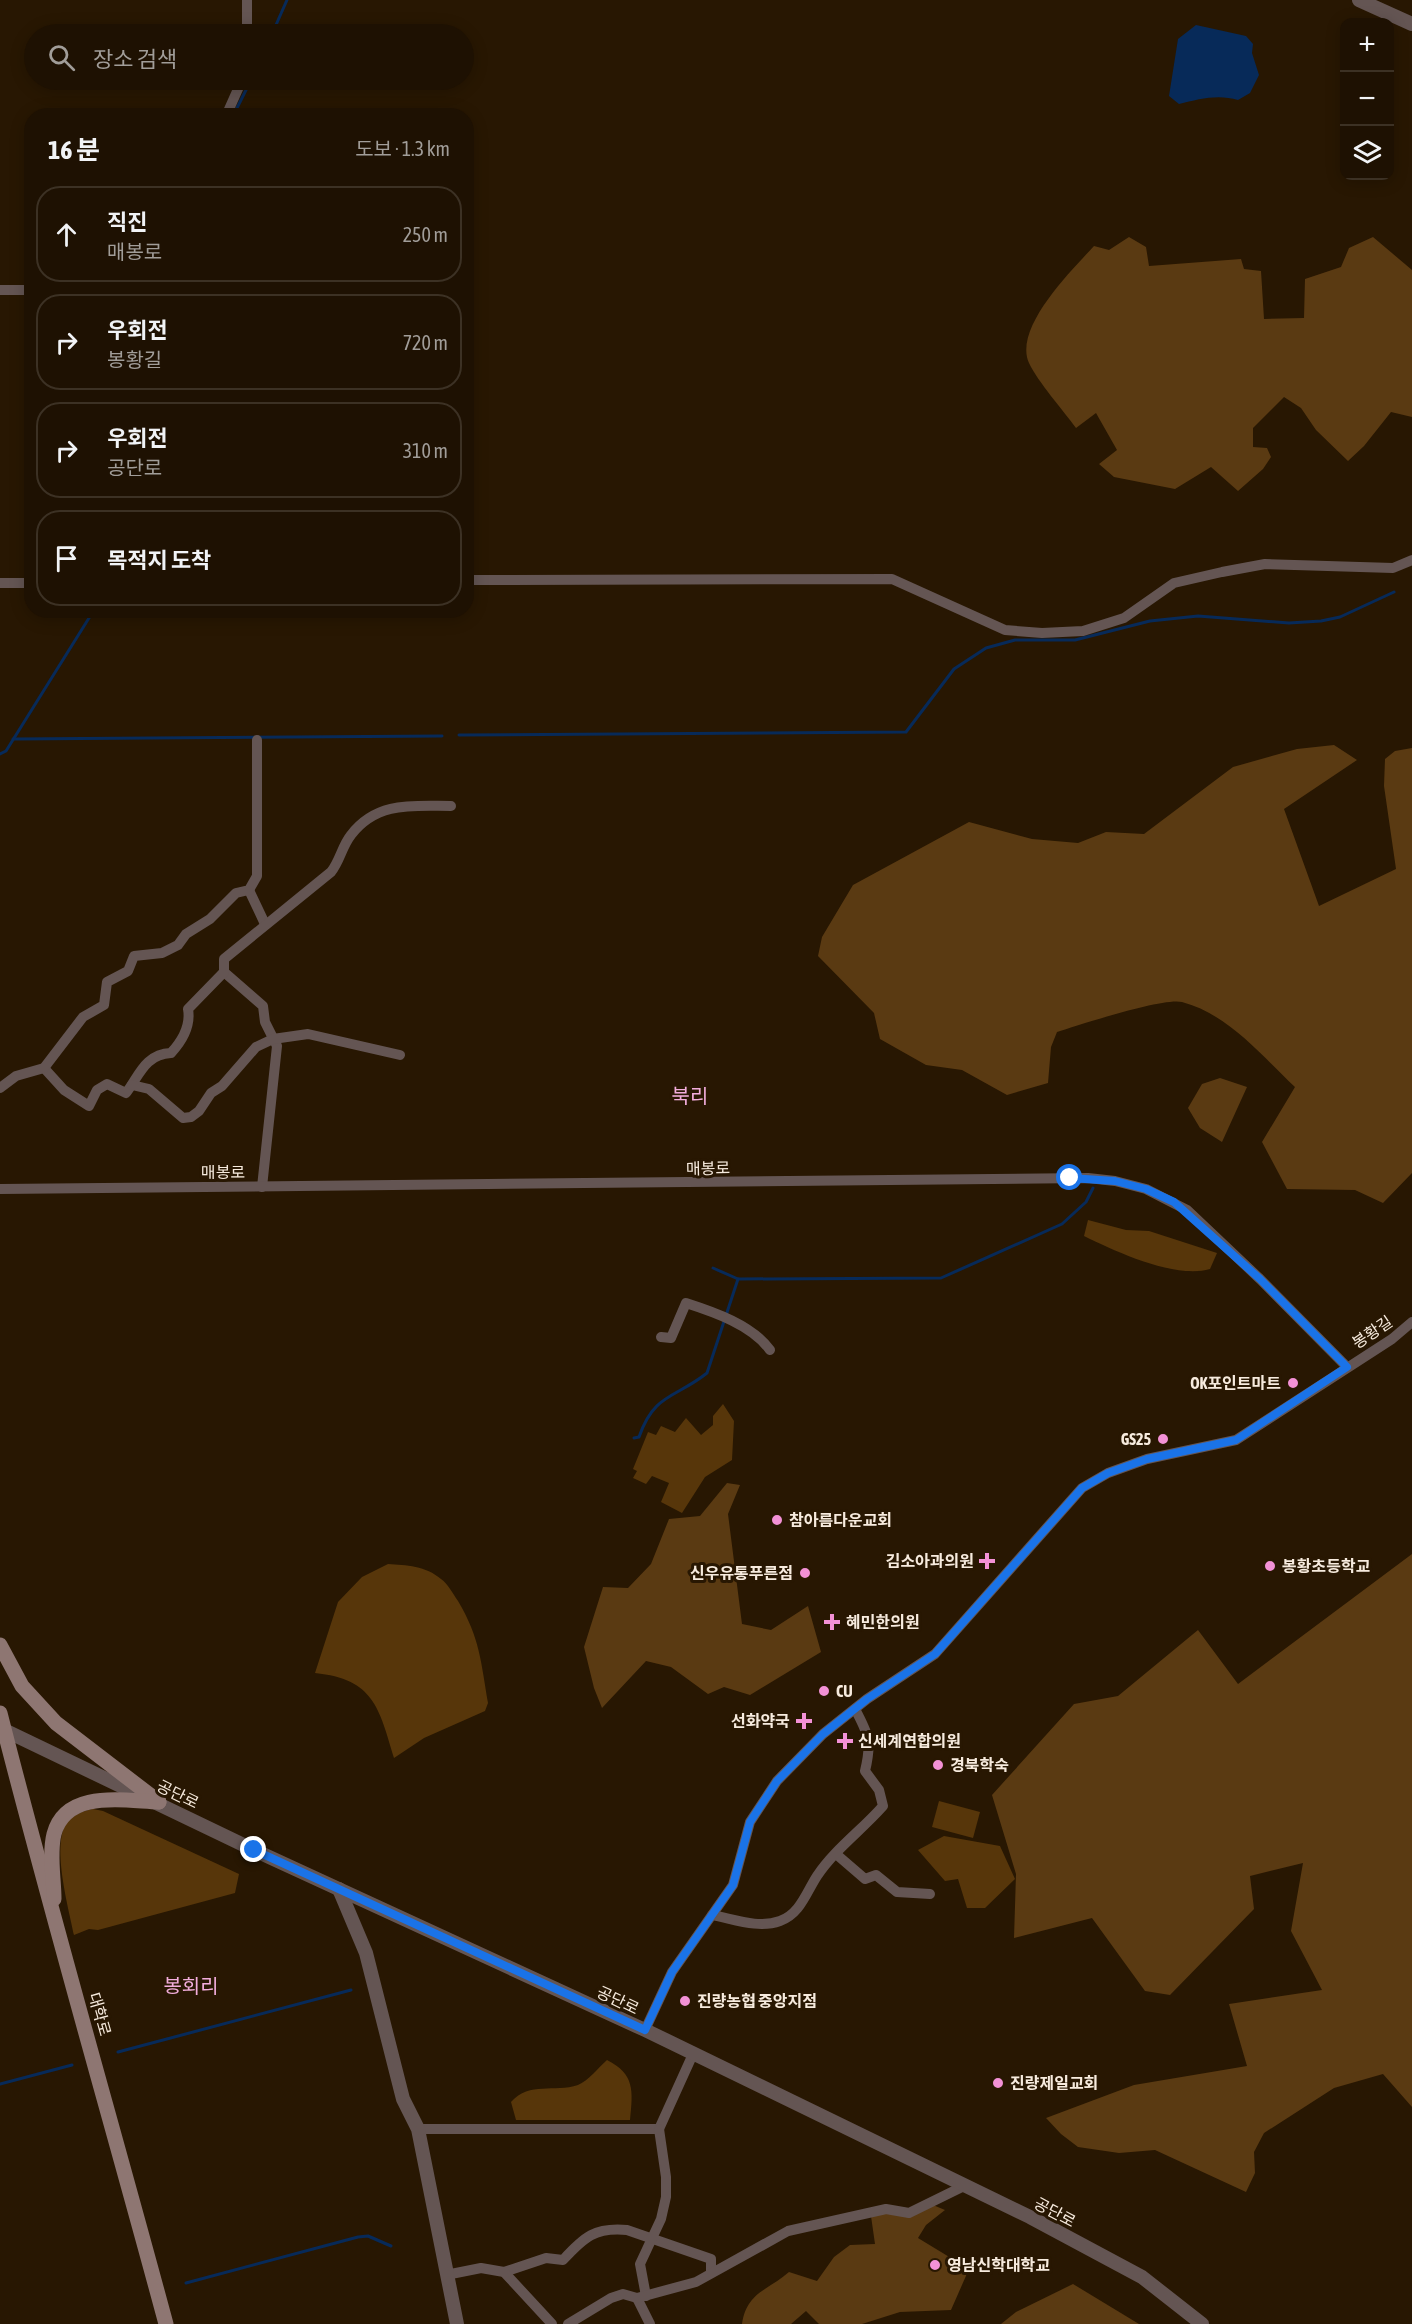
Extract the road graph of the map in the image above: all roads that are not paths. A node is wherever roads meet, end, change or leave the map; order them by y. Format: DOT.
graph roads {
  1 [pos="247,0"];
  2 [pos="1359,0"];
  3 [pos="247,24"];
  4 [pos="1412,24"];
  5 [pos="238,90"];
  6 [pos="230,108"];
  7 [pos="0,290"];
  8 [pos="24,290"];
  9 [pos="1412,560"];
  10 [pos="474,580"];
  11 [pos="0,583"];
  12 [pos="24,583"];
  13 [pos="257,740"];
  14 [pos="451,806"];
  15 [pos="249,890"];
  16 [pos="265,924"];
  17 [pos="224,972"];
  18 [pos="273,1039"];
  19 [pos="400,1055"];
  20 [pos="44,1068"];
  21 [pos="132,1085"];
  22 [pos="0,1088"];
  23 [pos="262,1187"];
  24 [pos="0,1189"];
  25 [pos="1410,1327"];
  26 [pos="666,1338"];
  27 [pos="770,1350"];
  28 [pos="1347,1367"];
  29 [pos="0,1645"];
  30 [pos="855,1709"];
  31 [pos="0,1713"];
  32 [pos="2,1730"];
  33 [pos="159,1802"];
  34 [pos="836,1854"];
  35 [pos="339,1889"];
  36 [pos="930,1894"];
  37 [pos="712,1915"];
  38 [pos="55,1923"];
  39 [pos="645,2030"];
  40 [pos="693,2054"];
  41 [pos="417,2129"];
  42 [pos="659,2129"];
  43 [pos="964,2186"];
  44 [pos="652,2240"];
  45 [pos="504,2272"];
  46 [pos="711,2273"];
  47 [pos="446,2275"];
  48 [pos="642,2297"];
  49 [pos="166,2324"];
  50 [pos="457,2324"];
  51 [pos="552,2324"];
  52 [pos="568,2324"];
  53 [pos="650,2324"];
  54 [pos="1202,2324"];
  1 -- 3 [label="street"];
  2 -- 4 [label="street"];
  5 -- 6 [label="street"];
  7 -- 8 [label="street"];
  9 -- 10 [label="street"];
  11 -- 12 [label="street"];
  13 -- 15 [label="street"];
  14 -- 16 [label="street"];
  15 -- 16 [label="street"];
  15 -- 20 [label="street"];
  16 -- 17 [label="street"];
  17 -- 18 [label="street"];
  17 -- 21 [label="street"];
  18 -- 19 [label="street"];
  18 -- 21 [label="street"];
  18 -- 23 [label="street"];
  20 -- 21 [label="street"];
  20 -- 22 [label="street"];
  23 -- 24 [label="street, 매봉로"];
  23 -- 28 [label="street, 매봉로"];
  25 -- 28 [label="street, 봉황길"];
  26 -- 27 [label="street"];
  28 -- 30 [label="street, 봉황길"];
  29 -- 33 [label="main road"];
  30 -- 34 [label="street"];
  30 -- 37 [label="street, 봉황길"];
  31 -- 32 [label="main road, 대학로"];
  32 -- 33 [label="street, 공단로"];
  32 -- 38 [label="main road, 대학로"];
  33 -- 35 [label="street, 공단로"];
  33 -- 38 [label="main road"];
  34 -- 36 [label="street"];
  34 -- 37 [label="street"];
  35 -- 39 [label="street, 공단로"];
  35 -- 41 [label="street"];
  37 -- 39 [label="street, 봉황길"];
  38 -- 49 [label="main road, 대학로"];
  39 -- 40 [label="street, 공단로"];
  40 -- 42 [label="street"];
  40 -- 43 [label="street, 공단로"];
  41 -- 42 [label="street"];
  41 -- 47 [label="street"];
  42 -- 44 [label="street"];
  43 -- 46 [label="street"];
  43 -- 54 [label="street, 공단로"];
  44 -- 45 [label="street"];
  44 -- 46 [label="street"];
  44 -- 48 [label="street"];
  45 -- 47 [label="street"];
  45 -- 51 [label="street"];
  46 -- 48 [label="street"];
  47 -- 50 [label="street"];
  48 -- 52 [label="street"];
  48 -- 53 [label="street"];
}
